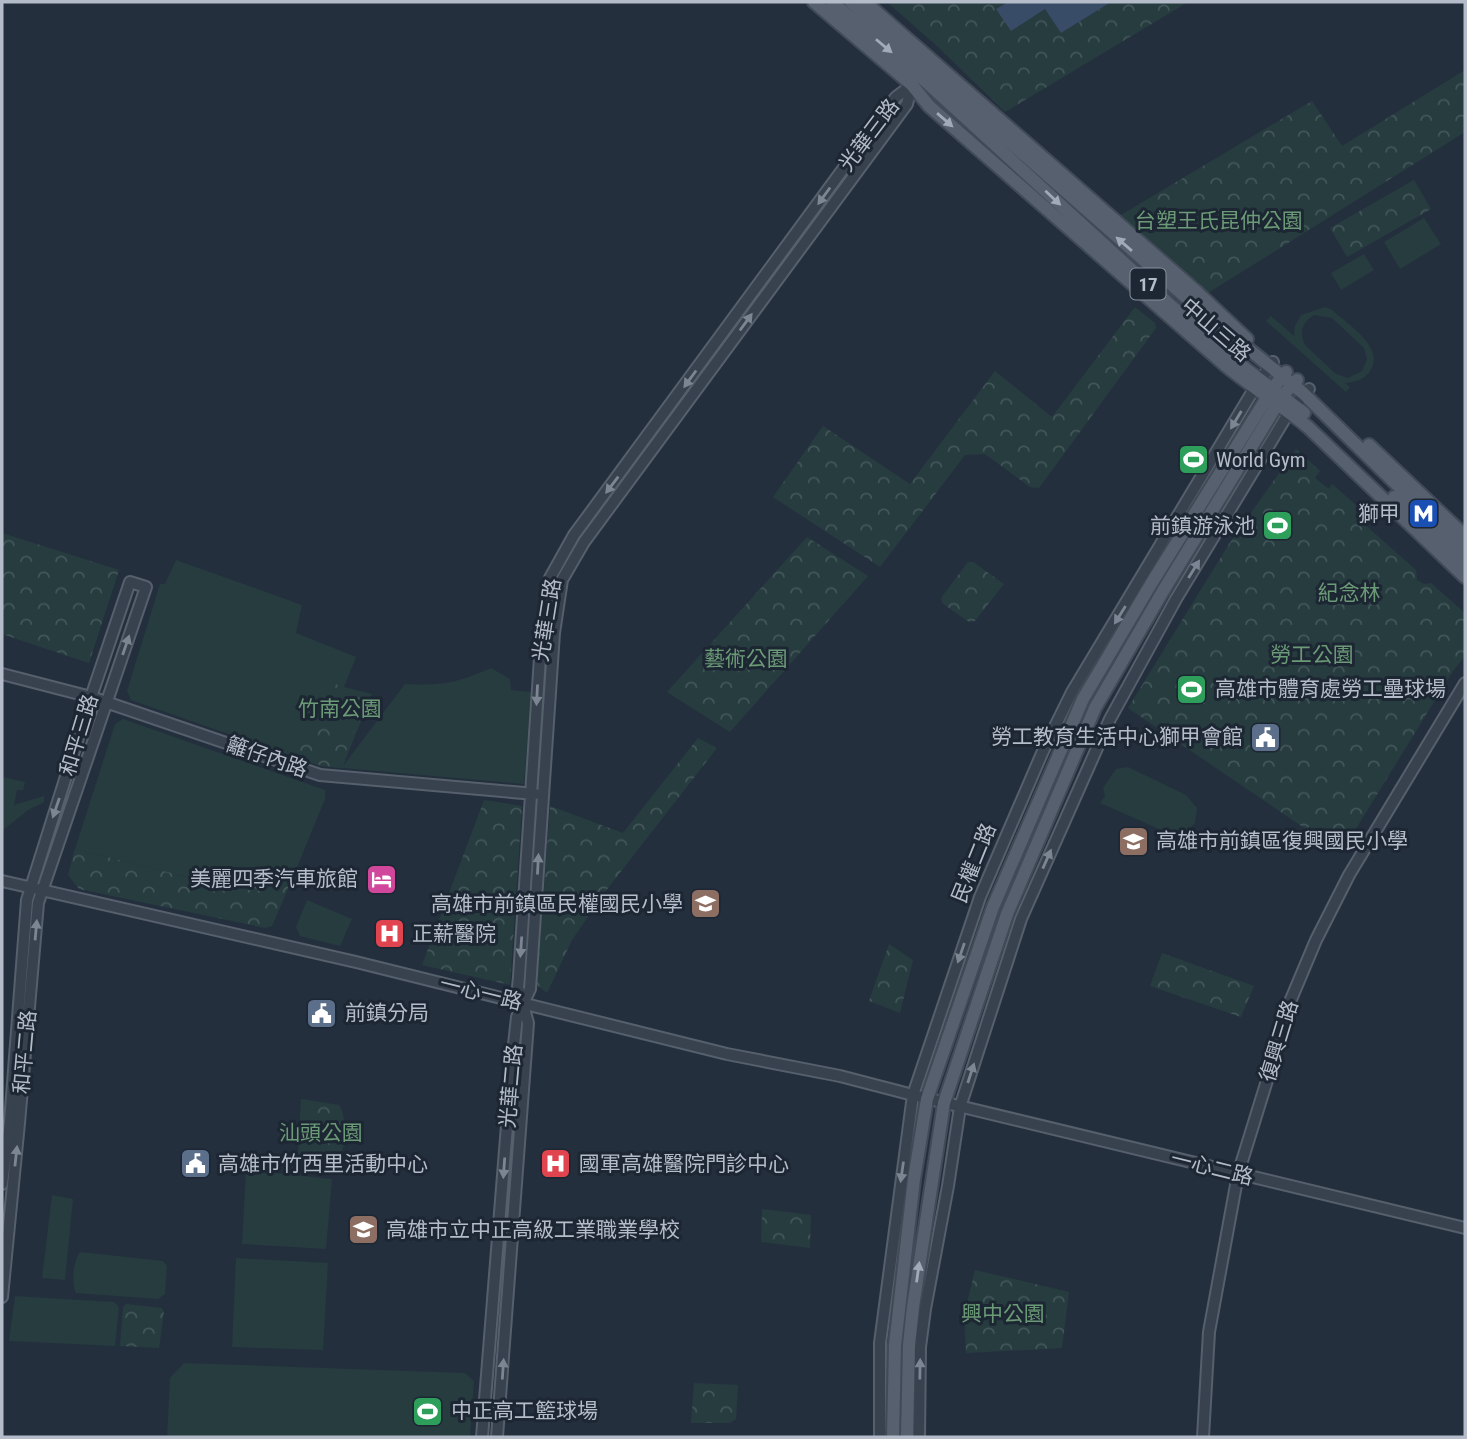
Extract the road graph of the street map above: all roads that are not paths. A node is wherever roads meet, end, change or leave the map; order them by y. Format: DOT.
graph roads {
  1 [pos="814,2"];
  2 [pos="832,2"];
  3 [pos="851,2"];
  4 [pos="865,2"];
  5 [pos="912,85"];
  6 [pos="1272,365"];
  7 [pos="1289,378"];
  8 [pos="1258,384"];
  9 [pos="1306,391"];
  10 [pos="1275,397"];
  11 [pos="1292,408"];
  12 [pos="1465,536"];
  13 [pos="1465,551"];
  14 [pos="1465,564"];
  15 [pos="1465,577"];
  16 [pos="2,674"];
  17 [pos="1465,683"];
  18 [pos="91,696"];
  19 [pos="106,702"];
  20 [pos="537,794"];
  21 [pos="2,881"];
  22 [pos="30,888"];
  23 [pos="42,891"];
  24 [pos="523,1003"];
  25 [pos="913,1096"];
  26 [pos="927,1099"];
  27 [pos="944,1103"];
  28 [pos="960,1107"];
  29 [pos="1238,1174"];
  30 [pos="2,1184"];
  31 [pos="1465,1228"];
  32 [pos="495,1280"];
  33 [pos="509,1281"];
  34 [pos="2,1297"];
  35 [pos="482,1437"];
  36 [pos="497,1437"];
  37 [pos="880,1437"];
  38 [pos="893,1437"];
  39 [pos="907,1437"];
  40 [pos="919,1437"];
  41 [pos="1203,1437"];
  1 -- 5 [label="main road, 中山三路 / 17"];
  2 -- 8 [label="main road, 中山三路 / 17, one-way"];
  6 -- 3 [label="main road, 中山三路 / 17, one-way"];
  4 -- 6 [label="main road, 中山三路 / 17"];
  5 -- 8 [label="main road, 中山三路 / 17, one-way"];
  5 -- 20 [label="street, 光華三路"];
  6 -- 7 [label="main road, 中山三路 / 17"];
  6 -- 8 [label="street, 民權二路"];
  7 -- 9 [label="main road, 中山三路 / 17"];
  7 -- 10 [label="main road, 民權二路"];
  8 -- 10 [label="main road, 中山三路 / 17"];
  8 -- 25 [label="street, 民權二路, one-way"];
  9 -- 11 [label="street"];
  9 -- 12 [label="main road, 中山三路 / 17"];
  9 -- 13 [label="main road, 中山三路 / 17"];
  10 -- 11 [label="main road, 中山三路 / 17"];
  10 -- 26 [label="main road, 民權二路"];
  10 -- 27 [label="main road, 民權二路"];
  11 -- 14 [label="main road, 中山三路 / 17"];
  11 -- 15 [label="main road, 中山三路 / 17"];
  28 -- 11 [label="street, one-way"];
  16 -- 18 [label="street, 籬仔內路"];
  17 -- 29 [label="street, 復興三路"];
  18 -- 19 [label="street, 籬仔內路"];
  19 -- 18 [label="street, 和平三路, one-way"];
  18 -- 22 [label="street, 和平三路, one-way"];
  19 -- 20 [label="street, 籬仔內路"];
  19 -- 23 [label="street, 和平三路"];
  20 -- 24 [label="street, 光華三路"];
  21 -- 22 [label="street, 一心一路"];
  22 -- 23 [label="street, 一心一路"];
  22 -- 30 [label="street, 和平二路"];
  23 -- 24 [label="street, 一心一路"];
  34 -- 23 [label="street, 和平二路, one-way"];
  24 -- 25 [label="street, 一心一路"];
  24 -- 32 [label="street, 光華二路, one-way"];
  24 -- 33 [label="street, 光華二路"];
  25 -- 26 [label="street, 一心一路"];
  25 -- 37 [label="street, 民權二路, one-way"];
  26 -- 27 [label="street, 一心一路"];
  26 -- 38 [label="main road, 民權二路"];
  27 -- 28 [label="street, 一心一路"];
  39 -- 27 [label="main road, 民權二路, one-way"];
  28 -- 29 [label="street, 一心二路"];
  40 -- 28 [label="street, one-way"];
  29 -- 31 [label="street, 一心二路"];
  29 -- 41 [label="street, 復興三路"];
  32 -- 33 [label="street"];
  32 -- 35 [label="street, 光華二路"];
  36 -- 33 [label="street, 光華二路, one-way"];
}
